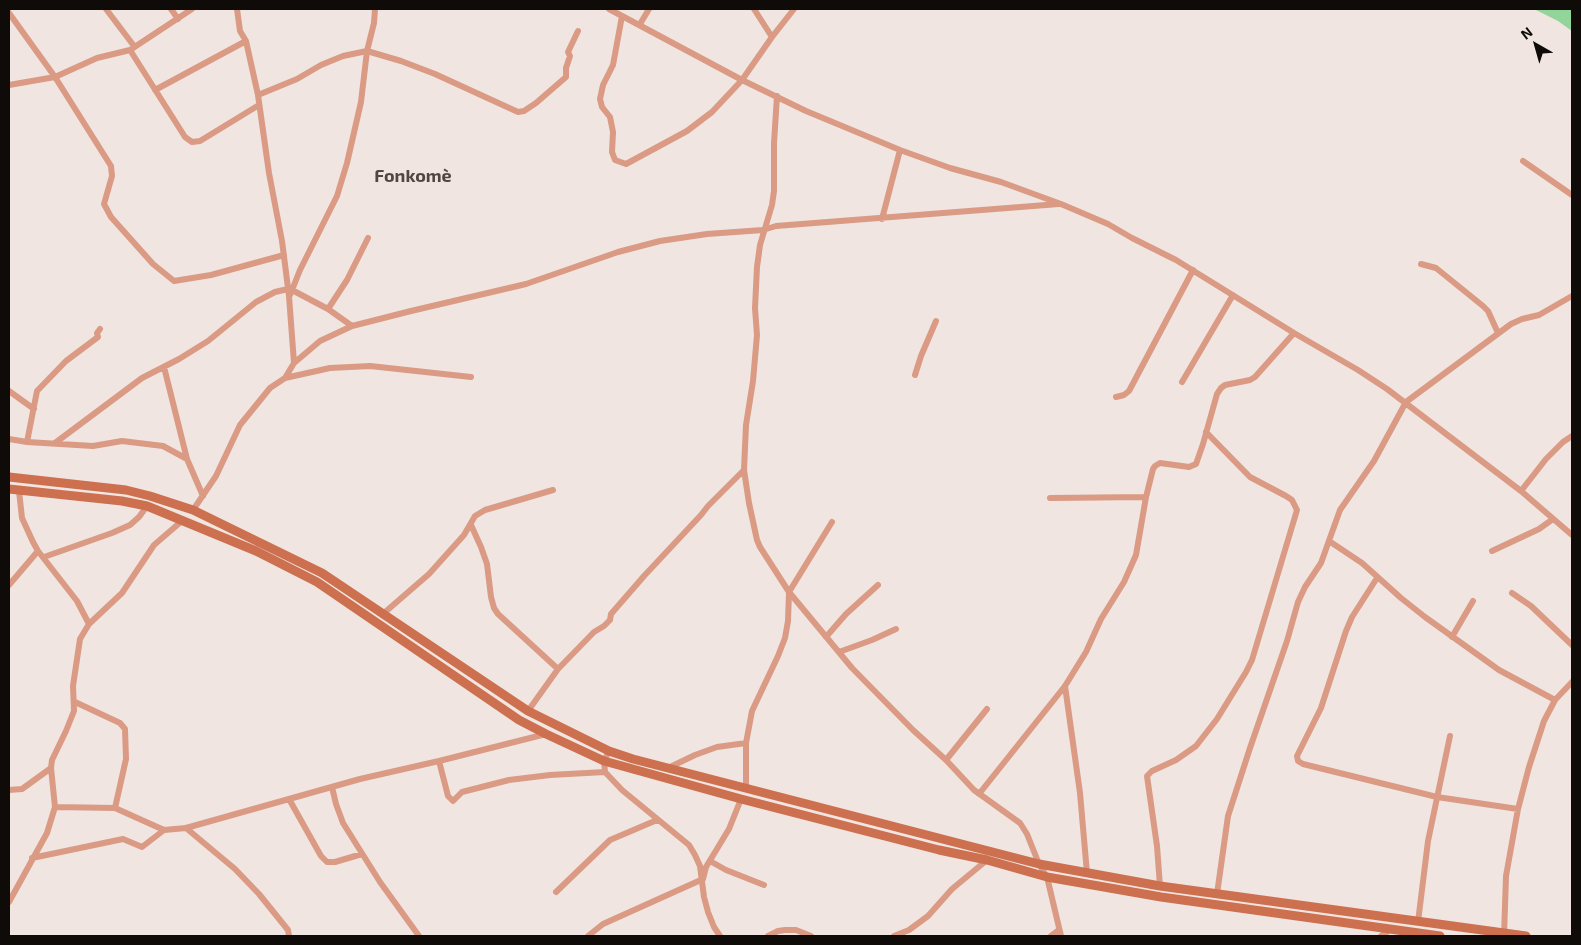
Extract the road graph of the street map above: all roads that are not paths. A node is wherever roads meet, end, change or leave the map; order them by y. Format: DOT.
graph roads {
  1 [pos="106,9"];
  2 [pos="171,9"];
  3 [pos="192,9"];
  4 [pos="238,9"];
  5 [pos="376,9"];
  6 [pos="610,9"];
  7 [pos="649,9"];
  8 [pos="754,9"];
  9 [pos="794,9"];
  10 [pos="9,13"];
  11 [pos="622,16"];
  12 [pos="178,19"];
  13 [pos="640,24"];
  14 [pos="578,31"];
  15 [pos="772,36"];
  16 [pos="246,41"];
  17 [pos="132,48"];
  18 [pos="367,52"];
  19 [pos="55,77"];
  20 [pos="742,80"];
  21 [pos="9,85"];
  22 [pos="155,90"];
  23 [pos="258,95"];
  24 [pos="777,96"];
  25 [pos="260,105"];
  26 [pos="900,150"];
  27 [pos="1523,161"];
  28 [pos="1572,196"];
  29 [pos="1061,204"];
  30 [pos="882,219"];
  31 [pos="763,230"];
  32 [pos="368,238"];
  33 [pos="284,255"];
  34 [pos="1421,264"];
  35 [pos="1193,270"];
  36 [pos="290,292"];
  37 [pos="1233,295"];
  38 [pos="1572,296"];
  39 [pos="328,309"];
  40 [pos="936,321"];
  41 [pos="352,326"];
  42 [pos="100,329"];
  43 [pos="1294,333"];
  44 [pos="1498,333"];
  45 [pos="294,363"];
  46 [pos="164,367"];
  47 [pos="915,374"];
  48 [pos="471,376"];
  49 [pos="285,378"];
  50 [pos="1182,382"];
  51 [pos="9,391"];
  52 [pos="1116,397"];
  53 [pos="1406,402"];
  54 [pos="34,409"];
  55 [pos="1206,432"];
  56 [pos="1572,436"];
  57 [pos="9,439"];
  58 [pos="27,442"];
  59 [pos="56,443"];
  60 [pos="187,459"];
  61 [pos="744,470"];
  62 [pos="9,477"];
  63 [pos="9,489"];
  64 [pos="19,490"];
  65 [pos="553,490"];
  66 [pos="1521,491"];
  67 [pos="203,496"];
  68 [pos="1146,497"];
  69 [pos="1050,498"];
  70 [pos="147,506"];
  71 [pos="193,510"];
  72 [pos="1553,519"];
  73 [pos="183,520"];
  74 [pos="832,522"];
  75 [pos="470,525"];
  76 [pos="1572,534"];
  77 [pos="1329,541"];
  78 [pos="38,551"];
  79 [pos="1492,551"];
  80 [pos="44,557"];
  81 [pos="1377,578"];
  82 [pos="9,585"];
  83 [pos="878,585"];
  84 [pos="790,592"];
  85 [pos="1512,593"];
  86 [pos="1473,601"];
  87 [pos="384,613"];
  88 [pos="89,624"];
  89 [pos="896,629"];
  90 [pos="826,637"];
  91 [pos="1452,637"];
  92 [pos="1572,645"];
  93 [pos="839,652"];
  94 [pos="558,669"];
  95 [pos="1572,682"];
  96 [pos="1065,686"];
  97 [pos="1556,700"];
  98 [pos="74,702"];
  99 [pos="987,709"];
  100 [pos="528,710"];
  101 [pos="546,734"];
  102 [pos="1450,736"];
  103 [pos="746,743"];
  104 [pos="609,751"];
  105 [pos="946,760"];
  106 [pos="604,761"];
  107 [pos="439,762"];
  108 [pos="51,768"];
  109 [pos="668,768"];
  110 [pos="605,772"];
  111 [pos="332,787"];
  112 [pos="746,788"];
  113 [pos="9,790"];
  114 [pos="979,794"];
  115 [pos="1437,797"];
  116 [pos="289,799"];
  117 [pos="741,799"];
  118 [pos="55,807"];
  119 [pos="115,808"];
  120 [pos="1518,809"];
  121 [pos="657,820"];
  122 [pos="186,828"];
  123 [pos="164,830"];
  124 [pos="362,854"];
  125 [pos="32,858"];
  126 [pos="987,860"];
  127 [pos="710,861"];
  128 [pos="1040,864"];
  129 [pos="1087,873"];
  130 [pos="1047,877"];
  131 [pos="703,879"];
  132 [pos="764,884"];
  133 [pos="1160,886"];
  134 [pos="556,892"];
  135 [pos="1217,894"];
  136 [pos="9,902"];
  137 [pos="1418,922"];
  138 [pos="1391,929"];
  139 [pos="1060,933"];
  140 [pos="1504,935"];
  141 [pos="289,936"];
  142 [pos="418,936"];
  143 [pos="588,936"];
  144 [pos="720,936"];
  145 [pos="768,936"];
  146 [pos="811,936"];
  147 [pos="894,936"];
  148 [pos="1052,936"];
  149 [pos="1381,936"];
  150 [pos="1440,936"];
  151 [pos="1526,936"];
  1 -- 17 [label="street"];
  2 -- 12 [label="street"];
  3 -- 12 [label="street"];
  4 -- 16 [label="street"];
  5 -- 18 [label="street"];
  6 -- 11 [label="street"];
  7 -- 13 [label="street"];
  8 -- 15 [label="street"];
  9 -- 15 [label="street"];
  10 -- 19 [label="street"];
  11 -- 13 [label="street"];
  11 -- 20 [label="street"];
  12 -- 17 [label="street"];
  13 -- 20 [label="street"];
  14 -- 18 [label="street"];
  15 -- 20 [label="street"];
  16 -- 22 [label="street"];
  16 -- 23 [label="street"];
  17 -- 19 [label="street"];
  17 -- 22 [label="street"];
  18 -- 23 [label="street"];
  18 -- 36 [label="street"];
  19 -- 21 [label="street"];
  19 -- 33 [label="street"];
  20 -- 24 [label="street"];
  22 -- 25 [label="street"];
  23 -- 25 [label="street"];
  24 -- 26 [label="street"];
  24 -- 31 [label="street"];
  25 -- 33 [label="street"];
  26 -- 29 [label="street"];
  26 -- 30 [label="street"];
  27 -- 28 [label="street"];
  29 -- 30 [label="street"];
  29 -- 35 [label="street"];
  30 -- 31 [label="street"];
  31 -- 41 [label="street"];
  31 -- 61 [label="street"];
  32 -- 39 [label="street"];
  33 -- 36 [label="street"];
  34 -- 44 [label="street"];
  35 -- 37 [label="street"];
  35 -- 52 [label="street"];
  36 -- 39 [label="street"];
  36 -- 45 [label="street"];
  36 -- 46 [label="street"];
  37 -- 43 [label="street"];
  37 -- 50 [label="street"];
  38 -- 44 [label="street"];
  39 -- 41 [label="street"];
  40 -- 47 [label="street"];
  41 -- 45 [label="street"];
  42 -- 54 [label="street"];
  43 -- 53 [label="street"];
  43 -- 55 [label="street"];
  44 -- 53 [label="street"];
  45 -- 49 [label="street"];
  46 -- 59 [label="street"];
  46 -- 60 [label="street"];
  48 -- 49 [label="street"];
  49 -- 67 [label="street"];
  51 -- 54 [label="street"];
  53 -- 66 [label="street"];
  53 -- 77 [label="street"];
  54 -- 58 [label="street"];
  55 -- 68 [label="street"];
  55 -- 133 [label="street"];
  56 -- 66 [label="street"];
  57 -- 58 [label="street"];
  58 -- 59 [label="street"];
  59 -- 60 [label="street"];
  60 -- 67 [label="street"];
  61 -- 84 [label="street"];
  61 -- 94 [label="street"];
  62 -- 71 [label="street"];
  63 -- 64 [label="street"];
  64 -- 70 [label="street"];
  64 -- 78 [label="street"];
  65 -- 75 [label="street"];
  66 -- 72 [label="street"];
  67 -- 71 [label="street"];
  68 -- 69 [label="street"];
  68 -- 96 [label="street"];
  70 -- 73 [label="street"];
  70 -- 80 [label="street"];
  71 -- 87 [label="street"];
  72 -- 76 [label="street"];
  72 -- 79 [label="street"];
  73 -- 88 [label="street"];
  73 -- 101 [label="street"];
  74 -- 84 [label="street"];
  75 -- 87 [label="street"];
  75 -- 94 [label="street"];
  77 -- 81 [label="street"];
  77 -- 135 [label="street"];
  78 -- 80 [label="street"];
  78 -- 82 [label="street"];
  80 -- 88 [label="street"];
  81 -- 91 [label="street"];
  81 -- 115 [label="street"];
  83 -- 90 [label="street"];
  84 -- 90 [label="street"];
  84 -- 103 [label="street"];
  85 -- 92 [label="street"];
  86 -- 91 [label="street"];
  87 -- 100 [label="street"];
  88 -- 98 [label="street"];
  89 -- 93 [label="street"];
  90 -- 93 [label="street"];
  91 -- 97 [label="street"];
  93 -- 105 [label="street"];
  94 -- 100 [label="street"];
  95 -- 97 [label="street"];
  96 -- 114 [label="street"];
  96 -- 129 [label="street"];
  97 -- 120 [label="street"];
  98 -- 108 [label="street"];
  98 -- 119 [label="street"];
  99 -- 105 [label="street"];
  100 -- 104 [label="street"];
  101 -- 106 [label="street"];
  101 -- 107 [label="street"];
  102 -- 115 [label="street"];
  103 -- 109 [label="street"];
  103 -- 112 [label="street"];
  104 -- 106 [label="street"];
  104 -- 109 [label="street"];
  105 -- 114 [label="street"];
  106 -- 110 [label="street"];
  106 -- 117 [label="street"];
  107 -- 110 [label="street"];
  107 -- 111 [label="street"];
  108 -- 113 [label="street"];
  108 -- 118 [label="street"];
  109 -- 112 [label="street"];
  110 -- 121 [label="street"];
  111 -- 116 [label="street"];
  111 -- 124 [label="street"];
  112 -- 128 [label="street"];
  114 -- 128 [label="street"];
  115 -- 120 [label="street"];
  115 -- 137 [label="street"];
  116 -- 122 [label="street"];
  116 -- 124 [label="street"];
  117 -- 126 [label="street"];
  117 -- 127 [label="street"];
  118 -- 119 [label="street"];
  118 -- 125 [label="street"];
  119 -- 123 [label="street"];
  120 -- 140 [label="street"];
  121 -- 131 [label="street"];
  121 -- 134 [label="street"];
  122 -- 123 [label="street"];
  122 -- 141 [label="street"];
  123 -- 125 [label="street"];
  124 -- 142 [label="street"];
  125 -- 136 [label="street"];
  126 -- 130 [label="street"];
  126 -- 147 [label="street"];
  127 -- 131 [label="street"];
  127 -- 132 [label="street"];
  128 -- 129 [label="street"];
  128 -- 130 [label="street"];
  129 -- 133 [label="street"];
  130 -- 138 [label="street"];
  130 -- 139 [label="street"];
  131 -- 143 [label="street"];
  131 -- 144 [label="street"];
  133 -- 135 [label="street"];
  135 -- 137 [label="street"];
  137 -- 140 [label="street"];
  138 -- 149 [label="street"];
  138 -- 150 [label="street"];
  139 -- 148 [label="street"];
  140 -- 151 [label="street"];
  145 -- 146 [label="street"];
}
